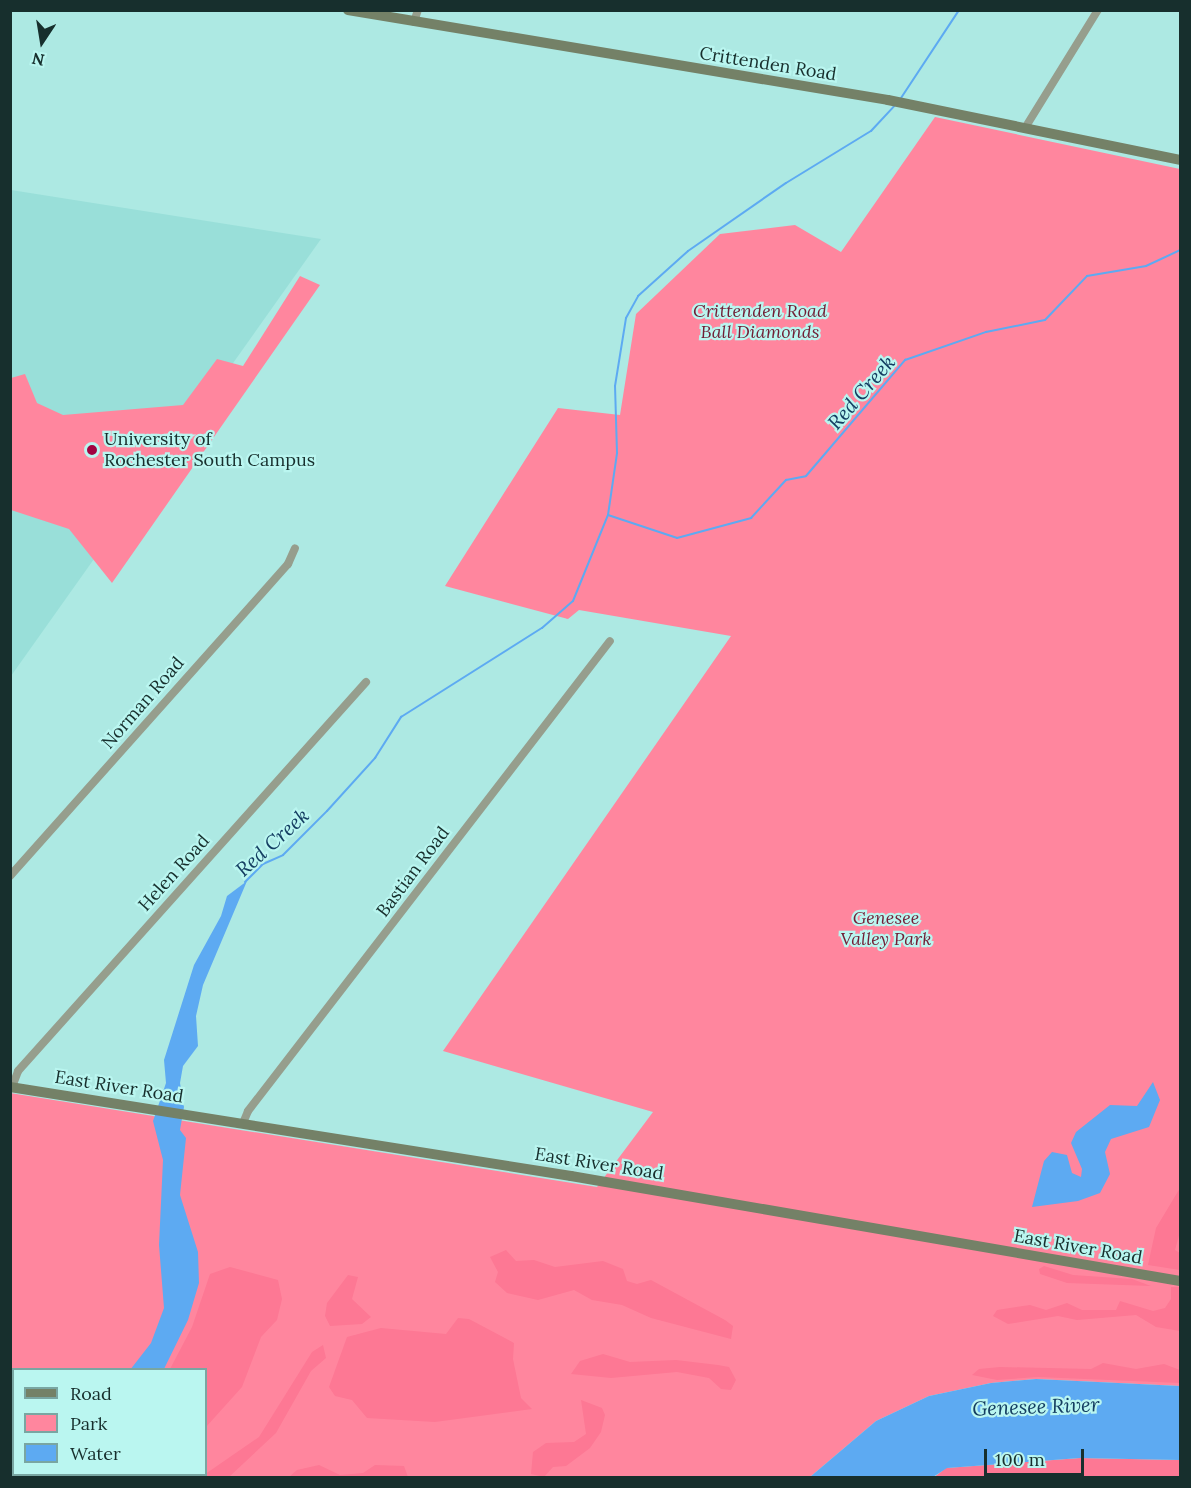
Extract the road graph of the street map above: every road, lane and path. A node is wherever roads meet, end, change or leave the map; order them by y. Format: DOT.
graph roads {
  1 [pos="348,10"];
  2 [pos="418,10"];
  3 [pos="1098,10"];
  4 [pos="414,22"];
  5 [pos="1026,128"];
  6 [pos="1180,160"];
  7 [pos="295,548"];
  8 [pos="610,641"];
  9 [pos="366,682"];
  10 [pos="10,876"];
  11 [pos="11,1087"];
  12 [pos="243,1123"];
  13 [pos="1180,1281"];
  1 -- 4 [label="street, Crittenden Road"];
  2 -- 4 [label="street"];
  3 -- 5 [label="street"];
  4 -- 5 [label="street, Crittenden Road"];
  5 -- 6 [label="street, Crittenden Road"];
  7 -- 10 [label="street, Norman Road"];
  8 -- 12 [label="street, Bastian Road"];
  9 -- 11 [label="street, Helen Road"];
  11 -- 12 [label="street, East River Road"];
  12 -- 13 [label="street, East River Road"];
}
